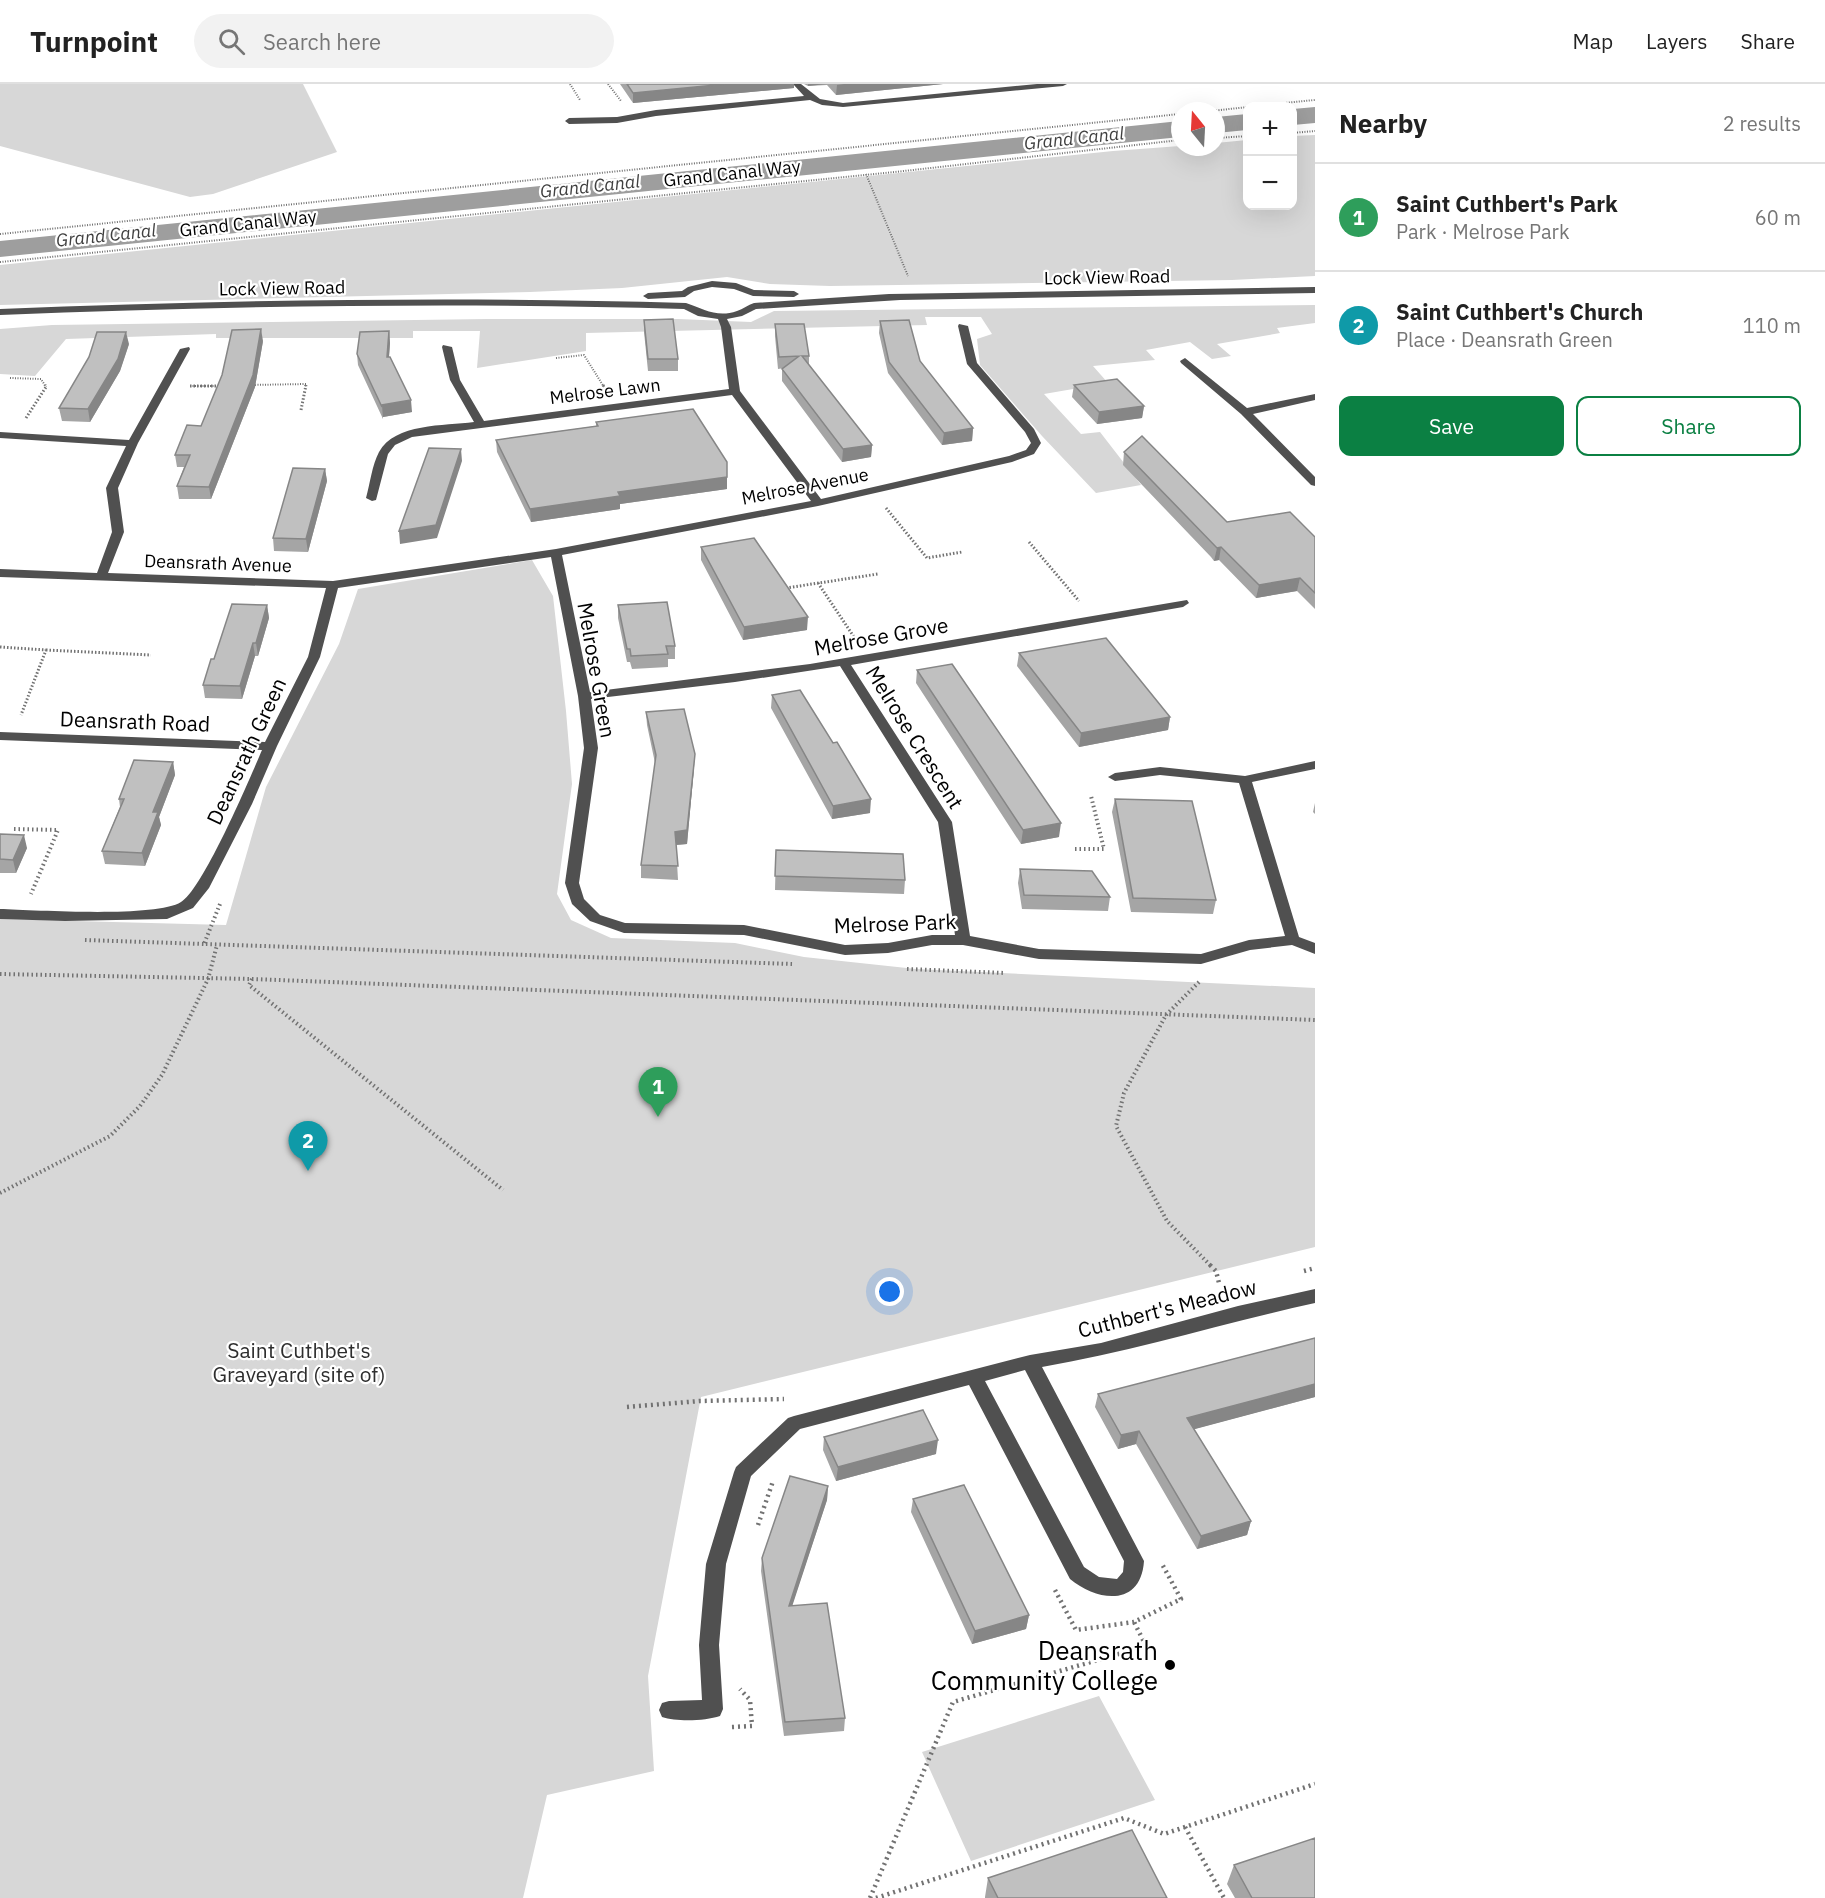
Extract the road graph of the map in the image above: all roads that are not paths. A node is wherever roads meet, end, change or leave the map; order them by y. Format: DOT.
graph roads {
  1 [pos="797,84"];
  2 [pos="1063,84"];
  3 [pos="809,98"];
  4 [pos="569,121"];
  5 [pos="1315,290"];
  6 [pos="753,293"];
  7 [pos="685,294"];
  8 [pos="899,297"];
  9 [pos="564,302"];
  10 [pos="686,306"];
  11 [pos="754,306"];
  12 [pos="0,312"];
  13 [pos="721,316"];
  14 [pos="963,326"];
  15 [pos="447,347"];
  16 [pos="185,349"];
  17 [pos="1185,361"];
  18 [pos="735,391"];
  19 [pos="1315,397"];
  20 [pos="1245,412"];
  21 [pos="480,424"];
  22 [pos="0,435"];
  23 [pos="132,443"];
  24 [pos="1315,483"];
  25 [pos="372,498"];
  26 [pos="818,503"];
  27 [pos="556,553"];
  28 [pos="434,570"];
  29 [pos="0,573"];
  30 [pos="101,577"];
  31 [pos="333,585"];
  32 [pos="1183,603"];
  33 [pos="844,663"];
  34 [pos="585,696"];
  35 [pos="0,736"];
  36 [pos="270,746"];
  37 [pos="1315,765"];
  38 [pos="1115,777"];
  39 [pos="1245,780"];
  40 [pos="577,901"];
  41 [pos="0,914"];
  42 [pos="963,940"];
  43 [pos="1293,940"];
  44 [pos="1315,949"];
  45 [pos="1315,1296"];
  46 [pos="1029,1362"];
  47 [pos="974,1377"];
  48 [pos="669,1710"];
  1 -- 3 [label="street"];
  2 -- 3 [label="street"];
  3 -- 4 [label="street"];
  5 -- 8 [label="street, Lock View Road"];
  6 -- 7 [label="street, Lock View Road"];
  6 -- 8 [label="street, Lock View Road"];
  6 -- 11 [label="street"];
  7 -- 9 [label="street, Lock View Road"];
  7 -- 10 [label="street"];
  8 -- 11 [label="street, Lock View Road"];
  9 -- 10 [label="street, Lock View Road"];
  9 -- 12 [label="street, Lock View Road"];
  10 -- 13 [label="street, Lock View Road"];
  11 -- 13 [label="street, Lock View Road"];
  13 -- 18 [label="street"];
  14 -- 26 [label="street, Melrose Avenue"];
  15 -- 21 [label="street"];
  16 -- 23 [label="street"];
  17 -- 20 [label="street"];
  18 -- 21 [label="street, Melrose Lawn"];
  18 -- 26 [label="street"];
  19 -- 20 [label="street"];
  20 -- 24 [label="street"];
  21 -- 25 [label="street, Melrose Lawn"];
  22 -- 23 [label="street"];
  23 -- 30 [label="street"];
  26 -- 27 [label="street, Melrose Avenue"];
  27 -- 28 [label="street, Melrose Avenue"];
  27 -- 34 [label="street, Melrose Green"];
  28 -- 31 [label="street, Deansrath Avenue"];
  29 -- 30 [label="street, Deansrath Avenue"];
  30 -- 31 [label="street, Deansrath Avenue"];
  31 -- 36 [label="street, Deansrath Green"];
  32 -- 33 [label="street, Melrose Grove"];
  33 -- 34 [label="street, Melrose Grove"];
  33 -- 42 [label="street, Melrose Crescent"];
  34 -- 40 [label="street, Melrose Green"];
  35 -- 36 [label="street, Deansrath Road"];
  36 -- 41 [label="street, Deansrath Green"];
  37 -- 39 [label="street"];
  38 -- 39 [label="street"];
  39 -- 43 [label="street"];
  40 -- 42 [label="street, Melrose Park"];
  42 -- 43 [label="street, Melrose Park"];
  43 -- 44 [label="street, Melrose Park"];
  45 -- 46 [label="street, Cuthbert's Meadow"];
  46 -- 47 [label="street, Cuthbert's Meadow"];
  46 -- 47 [label="street"];
  47 -- 48 [label="street, Cuthbert's Meadow"];
}
